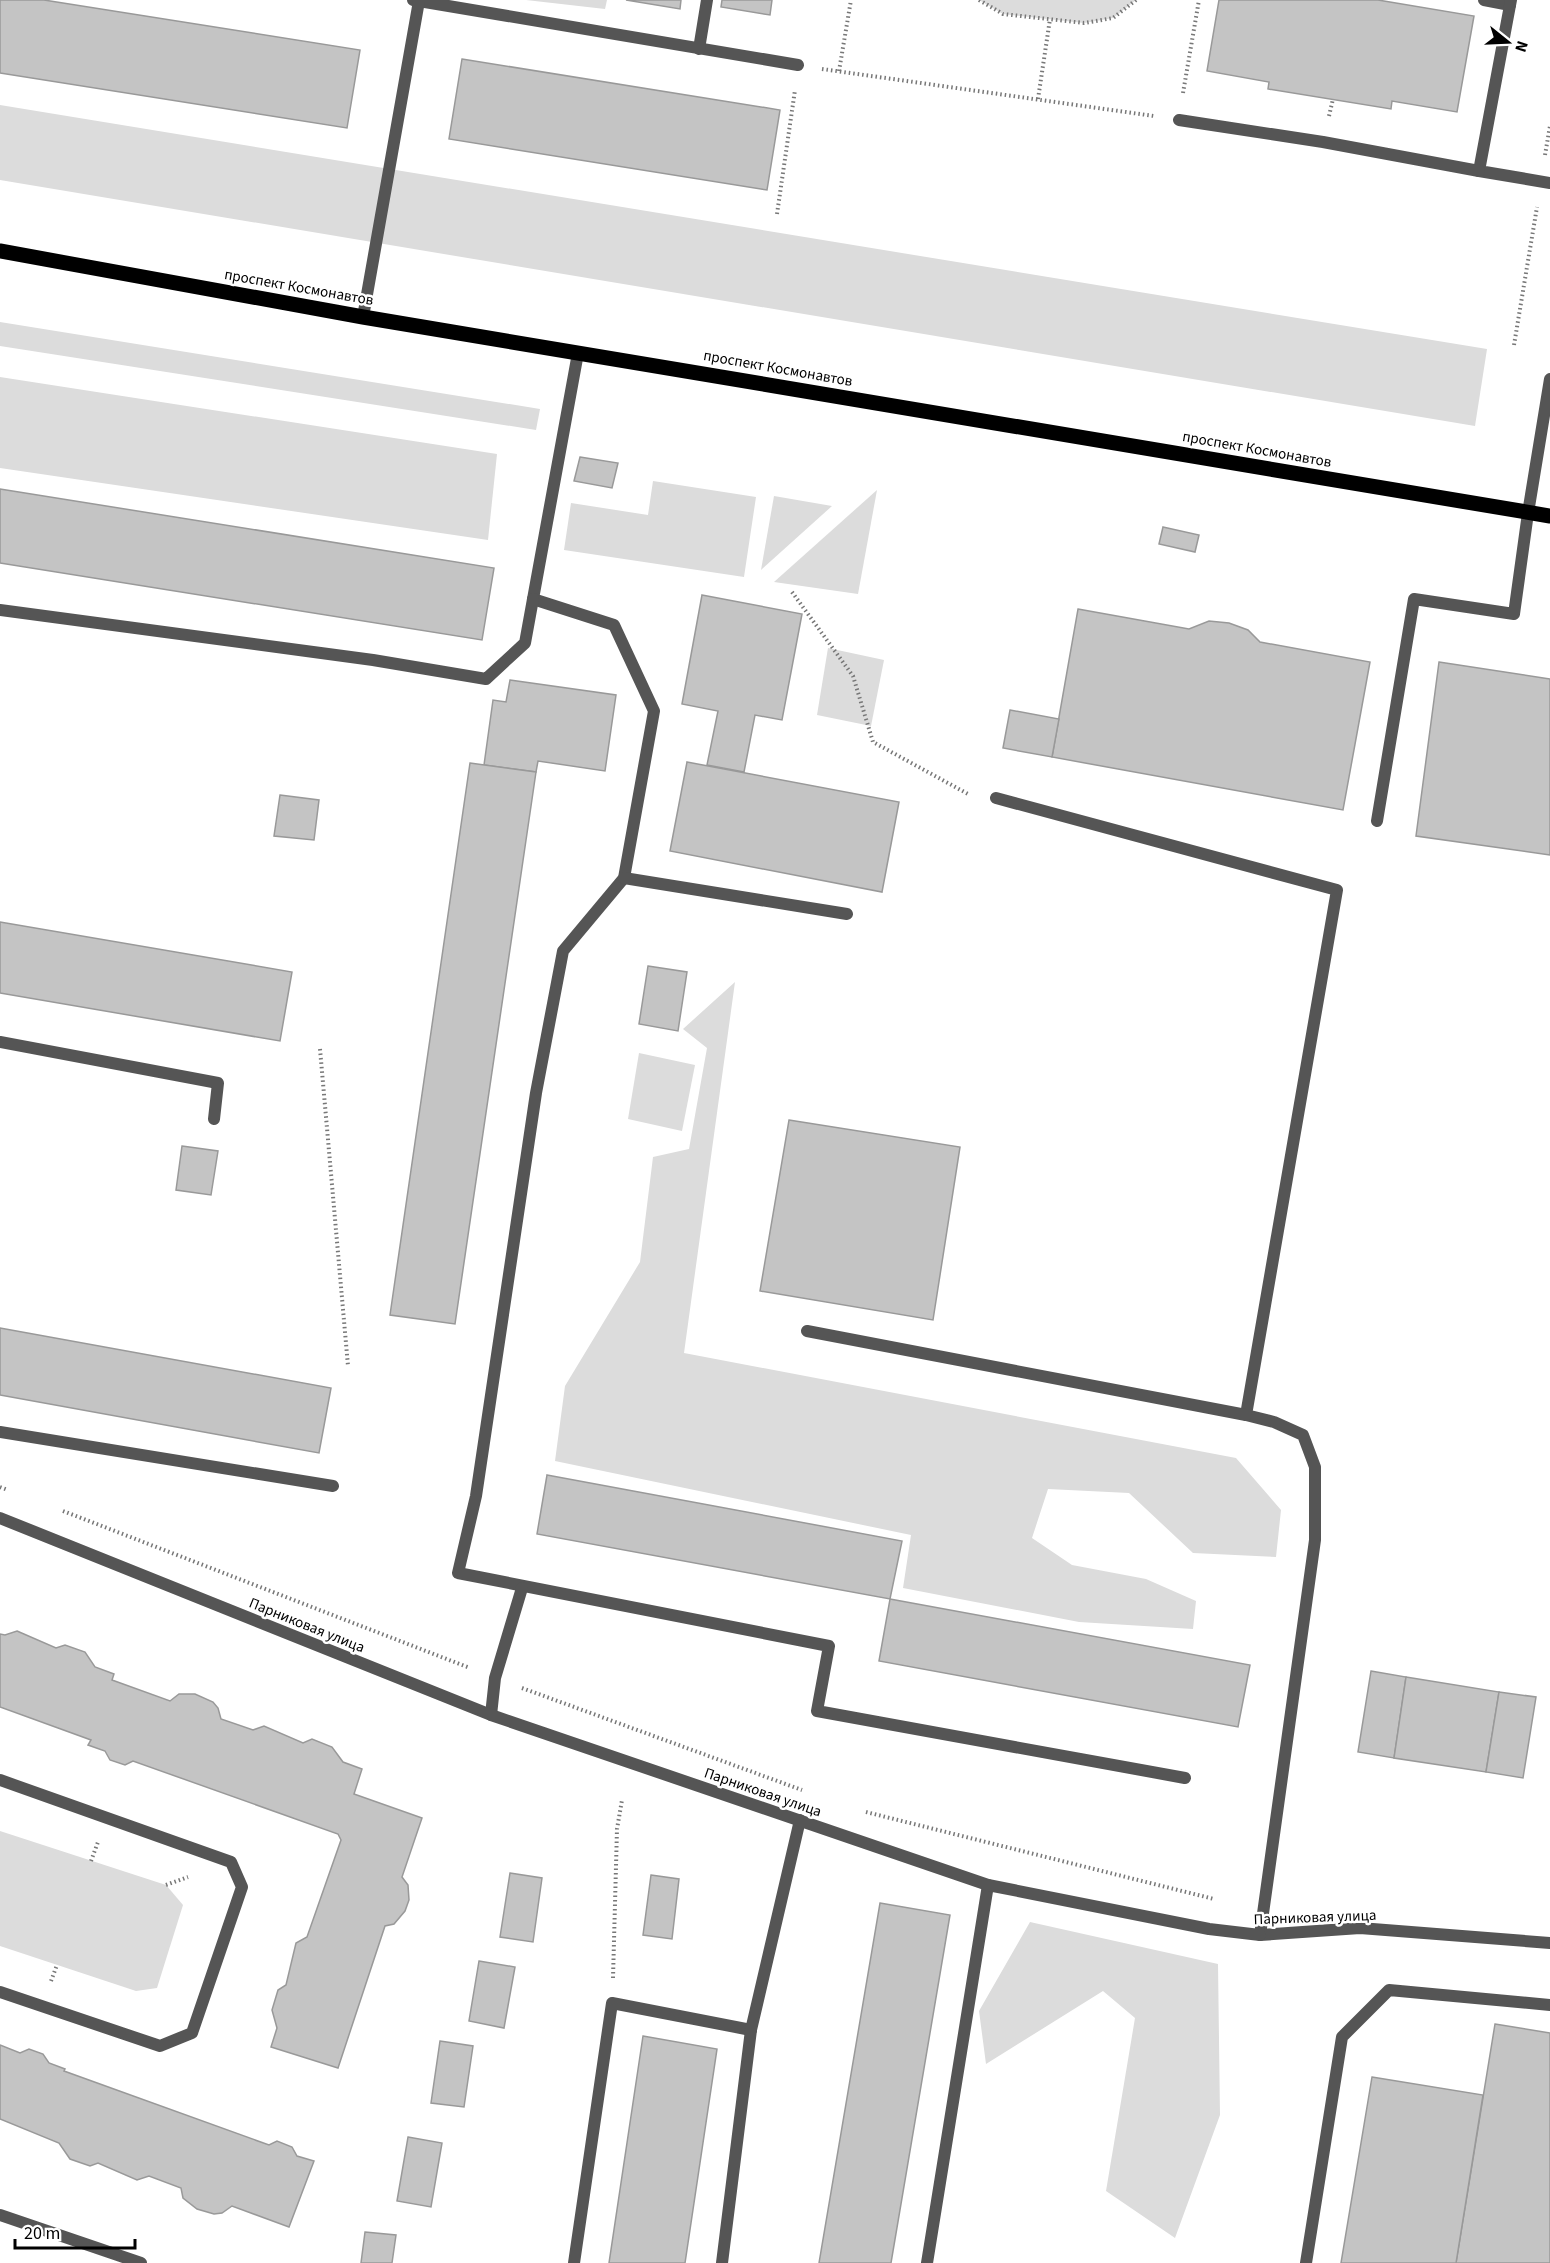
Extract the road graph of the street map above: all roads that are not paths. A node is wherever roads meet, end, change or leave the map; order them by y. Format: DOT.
graph roads {
  1 [pos="416,0"];
  2 [pos="707,0"];
  3 [pos="1484,0"];
  4 [pos="1511,2"];
  5 [pos="699,49"];
  6 [pos="798,65"];
  7 [pos="1179,120"];
  8 [pos="1479,171"];
  9 [pos="1545,183"];
  10 [pos="0,251"];
  11 [pos="363,317"];
  12 [pos="578,353"];
  13 [pos="1550,379"];
  14 [pos="1528,513"];
  15 [pos="1550,516"];
  16 [pos="533,599"];
  17 [pos="0,610"];
  18 [pos="996,798"];
  19 [pos="1377,821"];
  20 [pos="624,878"];
  21 [pos="848,914"];
  22 [pos="0,1042"];
  23 [pos="214,1119"];
  24 [pos="807,1331"];
  25 [pos="1246,1415"];
  26 [pos="0,1432"];
  27 [pos="333,1486"];
  28 [pos="0,1518"];
  29 [pos="522,1588"];
  30 [pos="491,1715"];
  31 [pos="1185,1778"];
  32 [pos="0,1780"];
  33 [pos="800,1820"];
  34 [pos="988,1885"];
  35 [pos="1260,1935"];
  36 [pos="1550,1943"];
  37 [pos="0,1992"];
  38 [pos="1550,2005"];
  39 [pos="751,2030"];
  40 [pos="0,2215"];
  41 [pos="141,2263"];
  42 [pos="574,2263"];
  43 [pos="722,2263"];
  44 [pos="927,2263"];
  45 [pos="1306,2263"];
  1 -- 5 [label="street"];
  1 -- 11 [label="street"];
  2 -- 5 [label="street"];
  3 -- 4 [label="street"];
  4 -- 8 [label="street"];
  5 -- 6 [label="street"];
  7 -- 8 [label="street"];
  8 -- 9 [label="street"];
  10 -- 11 [label="main road, проспект Космонавтов"];
  11 -- 12 [label="main road, проспект Космонавтов"];
  12 -- 14 [label="main road, проспект Космонавтов"];
  12 -- 16 [label="street"];
  13 -- 14 [label="street"];
  14 -- 15 [label="main road, проспект Космонавтов"];
  14 -- 19 [label="street"];
  16 -- 17 [label="street"];
  16 -- 20 [label="street"];
  18 -- 25 [label="street"];
  20 -- 21 [label="street"];
  20 -- 29 [label="street"];
  22 -- 23 [label="street"];
  24 -- 25 [label="street"];
  25 -- 35 [label="street"];
  26 -- 27 [label="street"];
  28 -- 30 [label="street, Парниковая улица"];
  29 -- 30 [label="street"];
  29 -- 31 [label="street"];
  30 -- 33 [label="street, Парниковая улица"];
  32 -- 37 [label="street"];
  33 -- 34 [label="street, Парниковая улица"];
  33 -- 39 [label="street"];
  34 -- 35 [label="street, Парниковая улица"];
  34 -- 44 [label="street"];
  35 -- 36 [label="street, Парниковая улица"];
  38 -- 45 [label="street"];
  39 -- 42 [label="street"];
  39 -- 43 [label="street"];
  40 -- 41 [label="street"];
}
